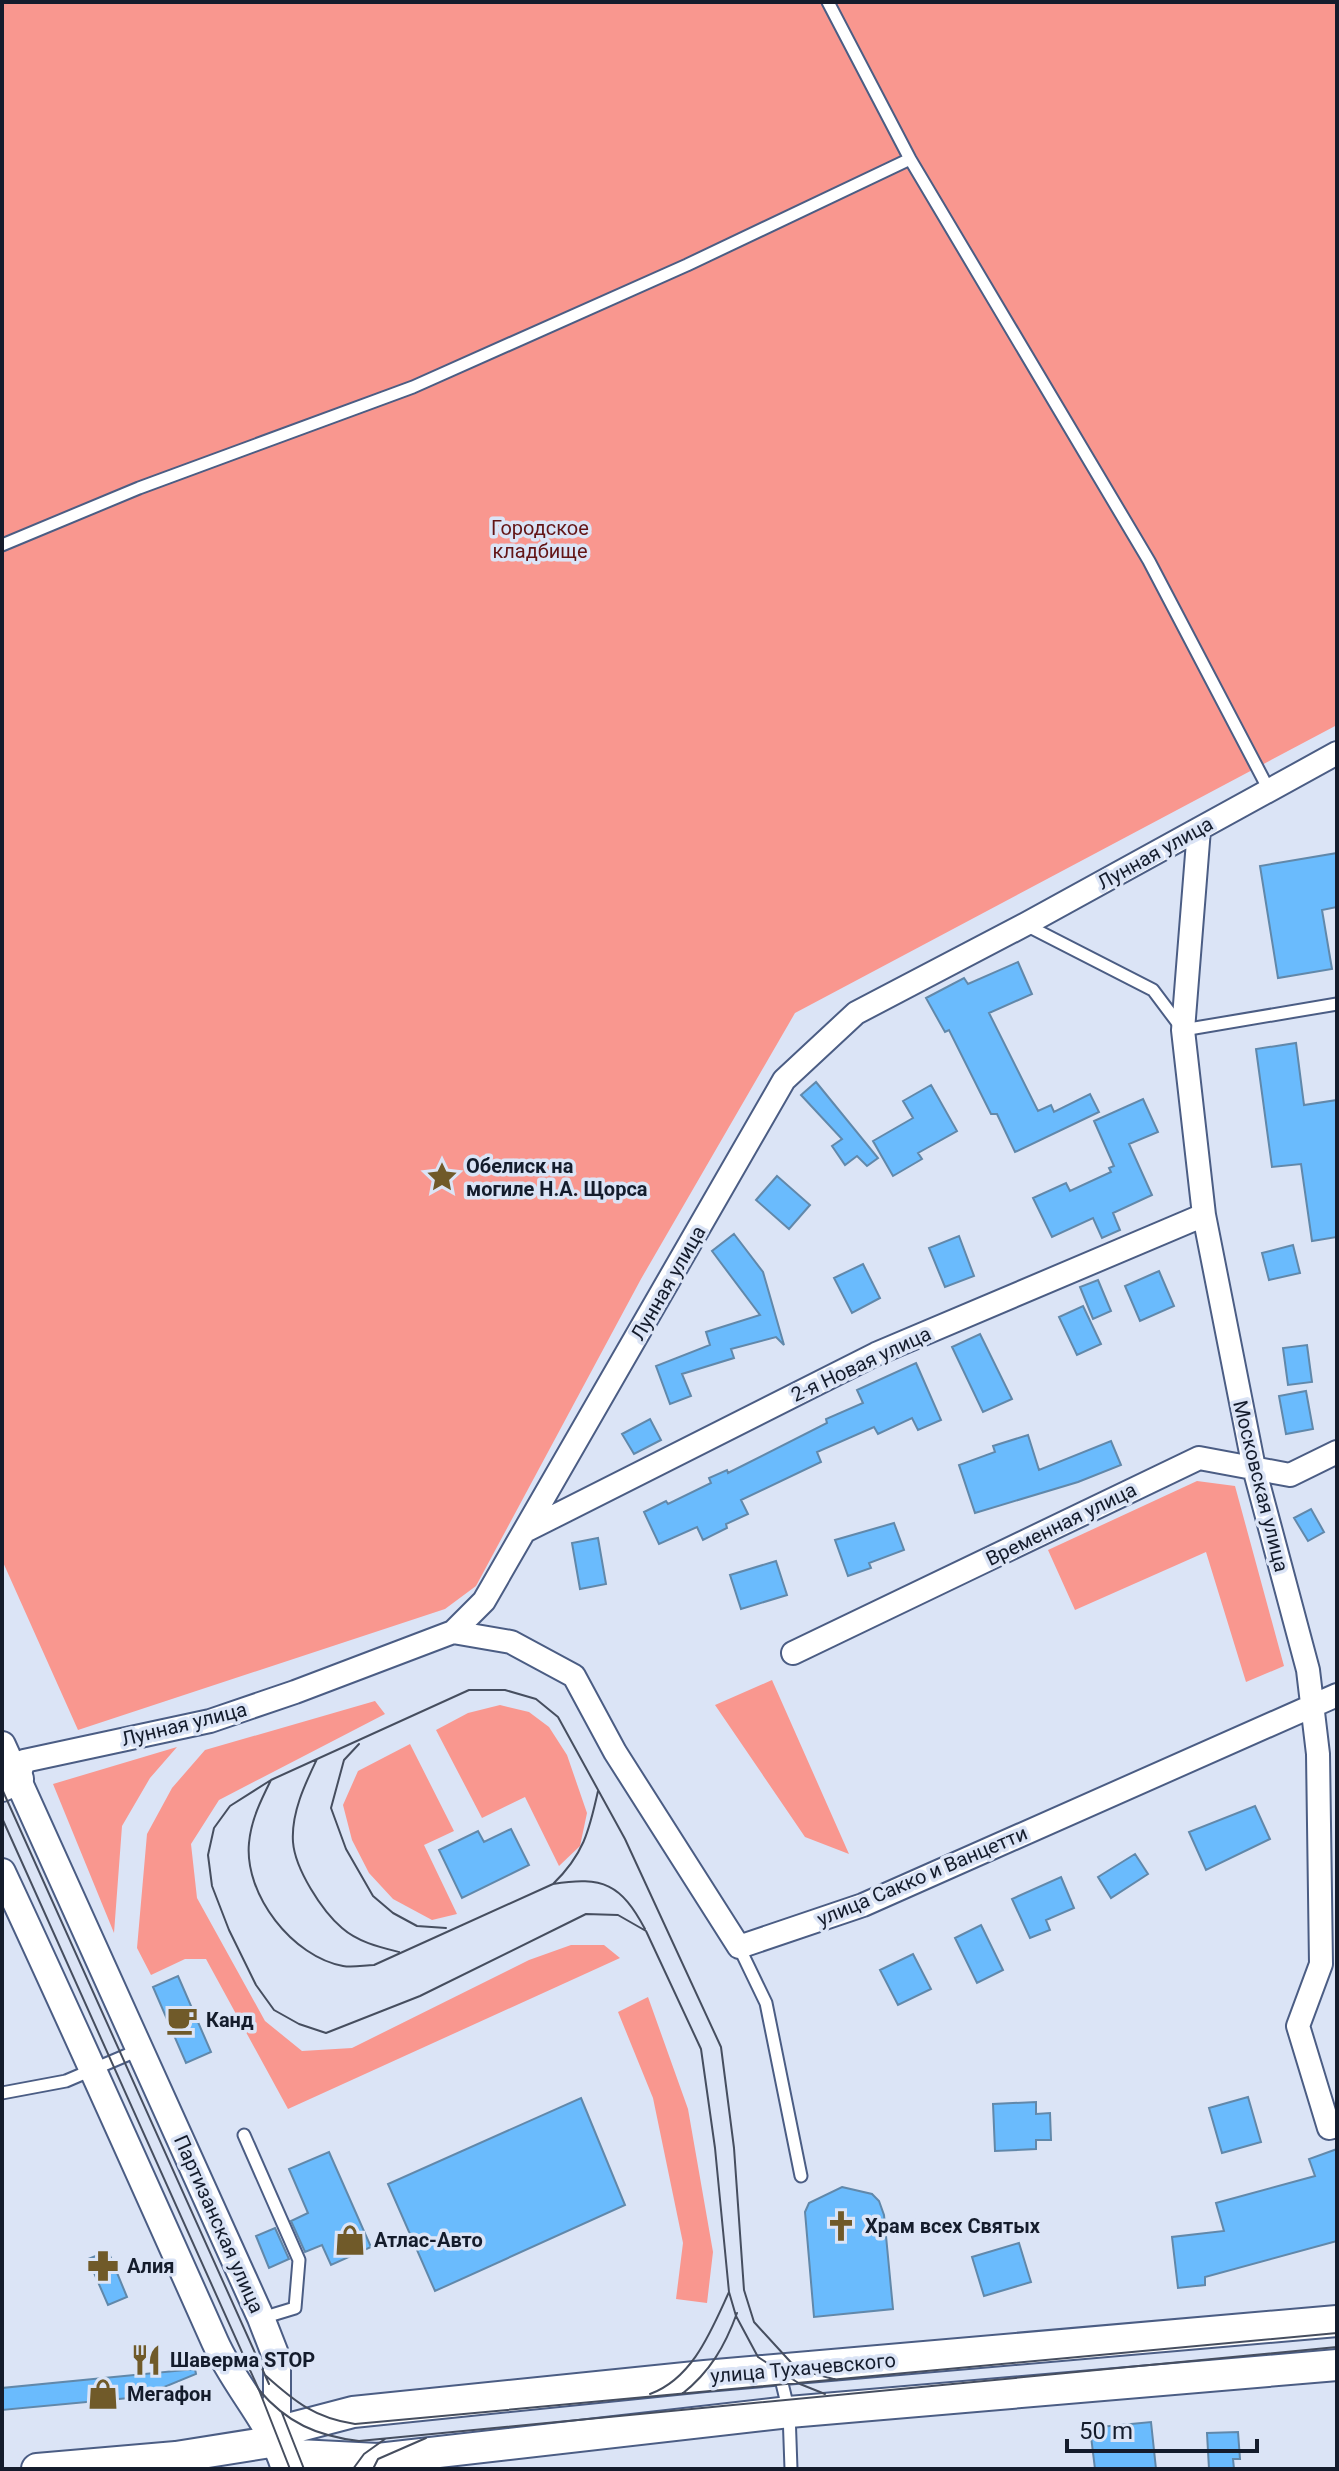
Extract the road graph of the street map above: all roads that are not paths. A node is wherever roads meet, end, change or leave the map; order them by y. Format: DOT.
graph roads {
  1 [pos="828,2"];
  2 [pos="910,159"];
  3 [pos="2,545"];
  4 [pos="1337,753"];
  5 [pos="1269,790"];
  6 [pos="1199,829"];
  7 [pos="1026,924"];
  8 [pos="1337,1004"];
  9 [pos="1183,1030"];
  10 [pos="1204,1215"];
  11 [pos="1337,1452"];
  12 [pos="1254,1468"];
  13 [pos="527,1530"];
  14 [pos="453,1632"];
  15 [pos="793,1653"];
  16 [pos="1337,1695"];
  17 [pos="1312,1705"];
  18 [pos="2,1745"];
  19 [pos="10,1783"];
  20 [pos="2,1872"];
  21 [pos="739,1947"];
  22 [pos="1329,1962"];
  23 [pos="142,2048"];
  24 [pos="94,2069"];
  25 [pos="2,2093"];
  26 [pos="1337,2126"];
  27 [pos="244,2135"];
  28 [pos="801,2176"];
  29 [pos="261,2318"];
  30 [pos="1337,2321"];
  31 [pos="1337,2365"];
  32 [pos="779,2370"];
  33 [pos="789,2412"];
  34 [pos="281,2455"];
  35 [pos="53,2468"];
  36 [pos="791,2469"];
  1 -- 2 [label="lane"];
  2 -- 3 [label="lane"];
  2 -- 5 [label="lane"];
  4 -- 5 [label="street, Лунная улица"];
  5 -- 6 [label="street, Лунная улица"];
  6 -- 7 [label="street, Лунная улица"];
  6 -- 9 [label="street, Московская улица"];
  7 -- 9 [label="lane"];
  7 -- 13 [label="street, Лунная улица"];
  8 -- 9 [label="lane"];
  9 -- 10 [label="street, Московская улица"];
  10 -- 12 [label="street, Московская улица"];
  10 -- 13 [label="street, 2-я Новая улица"];
  11 -- 12 [label="street, Временная улица"];
  12 -- 15 [label="street, Временная улица"];
  12 -- 17 [label="street, Московская улица"];
  13 -- 14 [label="street, Лунная улица"];
  14 -- 19 [label="street, Лунная улица"];
  14 -- 21 [label="street"];
  16 -- 17 [label="street, улица Сакко и Ванцетти"];
  17 -- 21 [label="street, улица Сакко и Ванцетти"];
  17 -- 22 [label="street, Московская улица"];
  18 -- 19 [label="street, Партизанская улица"];
  19 -- 23 [label="street, Партизанская улица"];
  20 -- 24 [label="street"];
  21 -- 28 [label="lane"];
  22 -- 26 [label="street, Московская улица"];
  23 -- 24 [label="lane"];
  23 -- 29 [label="street, Партизанская улица"];
  24 -- 25 [label="lane"];
  24 -- 34 [label="street"];
  27 -- 29 [label="lane"];
  29 -- 34 [label="street, Партизанская улица"];
  30 -- 32 [label="main road, улица Тухачевского"];
  31 -- 33 [label="main road"];
  32 -- 33 [label="lane"];
  32 -- 34 [label="main road, улица Тухачевского"];
  33 -- 34 [label="main road"];
  33 -- 36 [label="lane"];
  34 -- 35 [label="main road, улица Тухачевского"];
}
